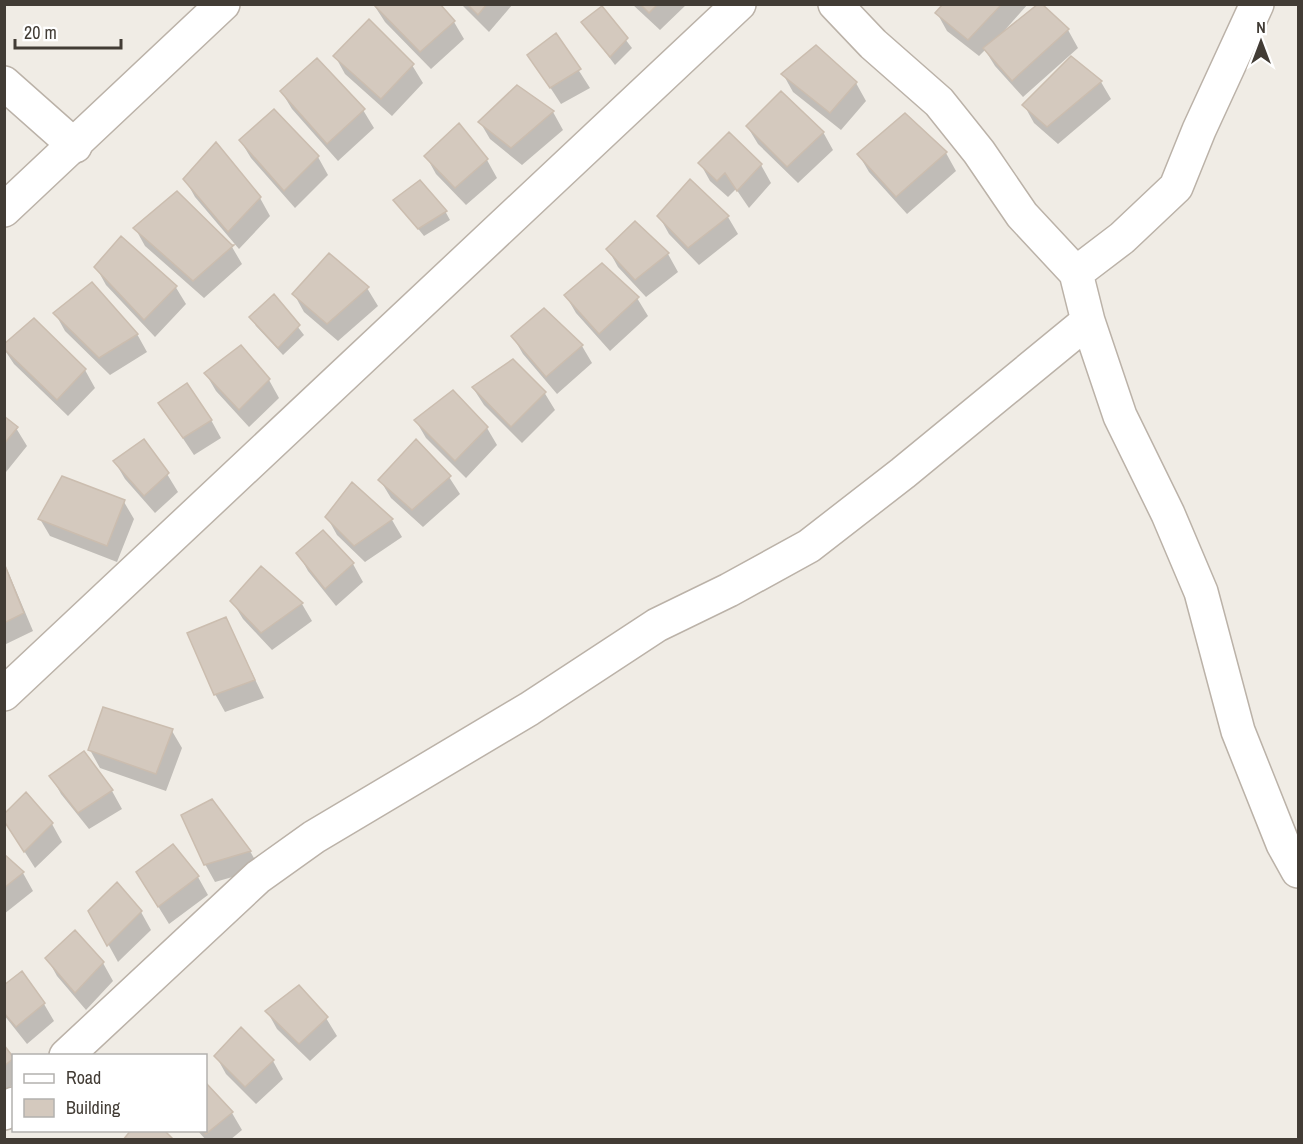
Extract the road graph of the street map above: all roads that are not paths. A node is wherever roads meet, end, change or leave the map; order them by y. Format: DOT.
graph roads {
  1 [pos="223,4"];
  2 [pos="740,4"];
  3 [pos="835,4"];
  4 [pos="1257,4"];
  5 [pos="4,83"];
  6 [pos="75,146"];
  7 [pos="4,210"];
  8 [pos="1076,273"];
  9 [pos="1088,321"];
  10 [pos="4,694"];
  11 [pos="1299,871"];
  12 [pos="68,1054"];
  1 -- 6 [label="street"];
  2 -- 10 [label="street"];
  3 -- 8 [label="street"];
  4 -- 8 [label="street"];
  5 -- 6 [label="street"];
  6 -- 7 [label="street"];
  8 -- 9 [label="street"];
  9 -- 11 [label="street"];
  9 -- 12 [label="street"];
}
